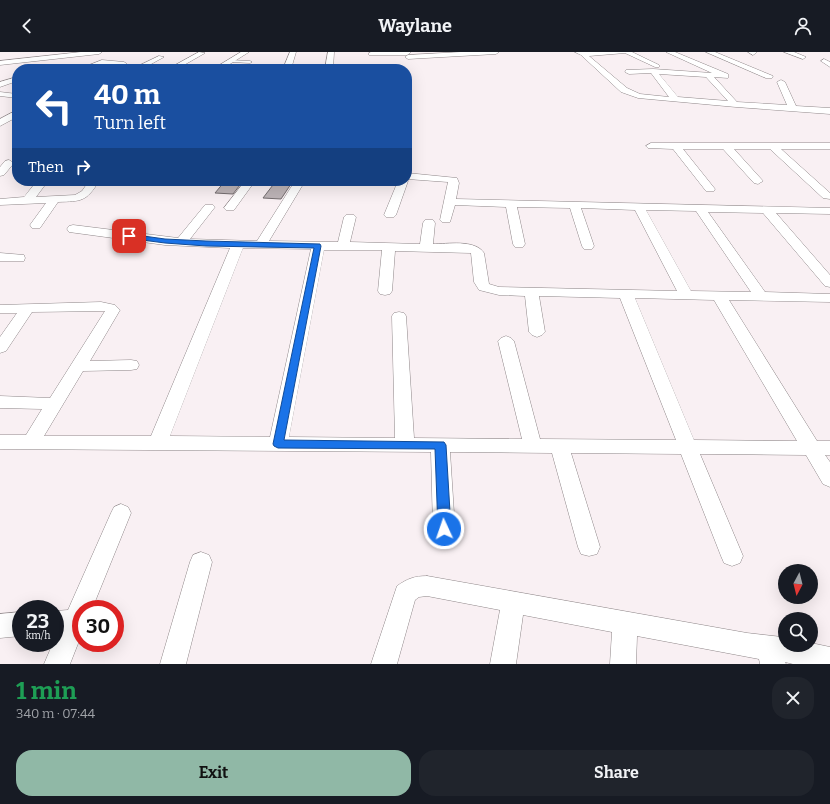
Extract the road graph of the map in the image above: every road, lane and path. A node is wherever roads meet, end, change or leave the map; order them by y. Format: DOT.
graph roads {
  1 [pos="16,52"];
  2 [pos="99,52"];
  3 [pos="246,52"];
  4 [pos="294,52"];
  5 [pos="331,52"];
  6 [pos="496,52"];
  7 [pos="623,52"];
  8 [pos="627,52"];
  9 [pos="668,52"];
  10 [pos="709,52"];
  11 [pos="787,52"];
  12 [pos="84,53"];
  13 [pos="202,53"];
  14 [pos="581,53"];
  15 [pos="50,55"];
  16 [pos="370,55"];
  17 [pos="408,56"];
  18 [pos="161,57"];
  19 [pos="803,57"];
  20 [pos="18,61"];
  21 [pos="231,61"];
  22 [pos="250,62"];
  23 [pos="0,63"];
  24 [pos="97,64"];
  25 [pos="124,64"];
  26 [pos="146,64"];
  27 [pos="181,64"];
  28 [pos="226,64"];
  29 [pos="289,64"];
  30 [pos="330,64"];
  31 [pos="655,69"];
  32 [pos="629,72"];
  33 [pos="709,76"];
  34 [pos="769,76"];
  35 [pos="12,81"];
  36 [pos="781,82"];
  37 [pos="0,85"];
  38 [pos="0,94"];
  39 [pos="12,95"];
  40 [pos="676,100"];
  41 [pos="736,105"];
  42 [pos="793,109"];
  43 [pos="830,111"];
  44 [pos="0,112"];
  45 [pos="12,112"];
  46 [pos="12,115"];
  47 [pos="0,123"];
  48 [pos="651,146"];
  49 [pos="676,146"];
  50 [pos="726,146"];
  51 [pos="772,146"];
  52 [pos="830,146"];
  53 [pos="9,163"];
  54 [pos="0,172"];
  55 [pos="412,176"];
  56 [pos="758,181"];
  57 [pos="39,186"];
  58 [pos="90,186"];
  59 [pos="246,186"];
  60 [pos="297,186"];
  61 [pos="400,186"];
  62 [pos="710,189"];
  63 [pos="827,196"];
  64 [pos="55,199"];
  65 [pos="27,200"];
  66 [pos="0,202"];
  67 [pos="450,202"];
  68 [pos="511,204"];
  69 [pos="575,206"];
  70 [pos="209,207"];
  71 [pos="639,207"];
  72 [pos="230,208"];
  73 [pos="700,208"];
  74 [pos="767,210"];
  75 [pos="830,211"];
  76 [pos="390,215"];
  77 [pos="350,217"];
  78 [pos="446,220"];
  79 [pos="429,223"];
  80 [pos="36,225"];
  81 [pos="73,229"];
  82 [pos="181,242"];
  83 [pos="238,244"];
  84 [pos="519,244"];
  85 [pos="261,245"];
  86 [pos="318,246"];
  87 [pos="343,246"];
  88 [pos="588,246"];
  89 [pos="389,247"];
  90 [pos="426,247"];
  91 [pos="0,257"];
  92 [pos="20,258"];
  93 [pos="830,283"];
  94 [pos="385,291"];
  95 [pos="531,292"];
  96 [pos="626,294"];
  97 [pos="686,295"];
  98 [pos="720,296"];
  99 [pos="761,297"];
  100 [pos="830,298"];
  101 [pos="28,308"];
  102 [pos="0,309"];
  103 [pos="399,316"];
  104 [pos="537,332"];
  105 [pos="506,341"];
  106 [pos="0,348"];
  107 [pos="131,365"];
  108 [pos="78,366"];
  109 [pos="0,402"];
  110 [pos="54,404"];
  111 [pos="0,442"];
  112 [pos="31,442"];
  113 [pos="158,443"];
  114 [pos="278,444"];
  115 [pos="405,445"];
  116 [pos="440,445"];
  117 [pos="533,446"];
  118 [pos="559,446"];
  119 [pos="687,447"];
  120 [pos="821,448"];
  121 [pos="830,479"];
  122 [pos="121,513"];
  123 [pos="444,529"];
  124 [pos="589,547"];
  125 [pos="732,556"];
  126 [pos="201,562"];
  127 [pos="513,602"];
  128 [pos="65,621"];
  129 [pos="625,622"];
  130 [pos="12,625"];
  131 [pos="0,626"];
  132 [pos="771,656"];
  133 [pos="830,660"];
  134 [pos="57,664"];
  135 [pos="173,664"];
  136 [pos="384,664"];
  137 [pos="503,664"];
  138 [pos="623,664"];
  1 -- 20 [label="street"];
  2 -- 12 [label="street"];
  3 -- 21 [label="street"];
  4 -- 29 [label="street"];
  5 -- 30 [label="street"];
  6 -- 17 [label="street"];
  7 -- 14 [label="street"];
  8 -- 31 [label="street"];
  9 -- 33 [label="street"];
  10 -- 34 [label="street"];
  11 -- 19 [label="street"];
  12 -- 15 [label="street"];
  13 -- 27 [label="street"];
  14 -- 40 [label="street"];
  15 -- 20 [label="street"];
  16 -- 17 [label="street"];
  18 -- 26 [label="street"];
  20 -- 23 [label="street"];
  21 -- 22 [label="lane"];
  21 -- 28 [label="street"];
  24 -- 25 [label="street"];
  31 -- 32 [label="street"];
  31 -- 33 [label="street"];
  31 -- 40 [label="street"];
  33 -- 41 [label="street"];
  35 -- 37 [label="street"];
  36 -- 42 [label="street"];
  38 -- 39 [label="street"];
  40 -- 41 [label="street"];
  41 -- 42 [label="street"];
  42 -- 43 [label="street"];
  44 -- 45 [label="street"];
  46 -- 47 [label="street"];
  48 -- 49 [label="street"];
  49 -- 50 [label="street"];
  49 -- 62 [label="street"];
  50 -- 51 [label="street"];
  50 -- 56 [label="street"];
  51 -- 52 [label="street"];
  51 -- 63 [label="street"];
  53 -- 54 [label="street"];
  55 -- 67 [label="street"];
  57 -- 65 [label="street"];
  58 -- 64 [label="street"];
  59 -- 72 [label="street"];
  60 -- 85 [label="street"];
  61 -- 76 [label="street"];
  64 -- 65 [label="street"];
  64 -- 80 [label="street"];
  65 -- 66 [label="street"];
  67 -- 68 [label="street"];
  67 -- 78 [label="street"];
  68 -- 69 [label="street"];
  68 -- 84 [label="street"];
  69 -- 71 [label="street"];
  69 -- 88 [label="street"];
  70 -- 82 [label="street"];
  71 -- 73 [label="street"];
  71 -- 97 [label="street"];
  73 -- 74 [label="street"];
  73 -- 99 [label="street"];
  74 -- 75 [label="street"];
  74 -- 93 [label="street"];
  77 -- 87 [label="street"];
  79 -- 90 [label="street"];
  81 -- 82 [label="street"];
  82 -- 83 [label="street"];
  83 -- 85 [label="street"];
  83 -- 113 [label="street"];
  85 -- 86 [label="street"];
  86 -- 87 [label="street"];
  86 -- 114 [label="street"];
  87 -- 89 [label="street"];
  89 -- 90 [label="street"];
  89 -- 94 [label="street"];
  90 -- 95 [label="street"];
  91 -- 92 [label="street"];
  95 -- 96 [label="street"];
  95 -- 104 [label="street"];
  96 -- 97 [label="street"];
  96 -- 119 [label="street"];
  97 -- 98 [label="street"];
  98 -- 99 [label="street"];
  98 -- 120 [label="street"];
  99 -- 100 [label="street"];
  101 -- 102 [label="street"];
  101 -- 106 [label="street"];
  101 -- 108 [label="street"];
  103 -- 115 [label="street"];
  105 -- 117 [label="street"];
  107 -- 108 [label="street"];
  108 -- 110 [label="street"];
  109 -- 110 [label="street"];
  110 -- 112 [label="street"];
  111 -- 112 [label="street"];
  112 -- 113 [label="street"];
  113 -- 114 [label="street"];
  114 -- 115 [label="street"];
  115 -- 116 [label="street"];
  116 -- 117 [label="street"];
  116 -- 123 [label="street"];
  117 -- 118 [label="street"];
  118 -- 119 [label="street"];
  118 -- 124 [label="street"];
  119 -- 120 [label="street"];
  119 -- 125 [label="street"];
  120 -- 121 [label="street"];
  122 -- 128 [label="street"];
  126 -- 135 [label="street"];
  127 -- 129 [label="street"];
  127 -- 136 [label="street"];
  127 -- 137 [label="street"];
  128 -- 134 [label="street"];
  129 -- 132 [label="street"];
  129 -- 138 [label="street"];
  130 -- 131 [label="street"];
  132 -- 133 [label="street"];
}
